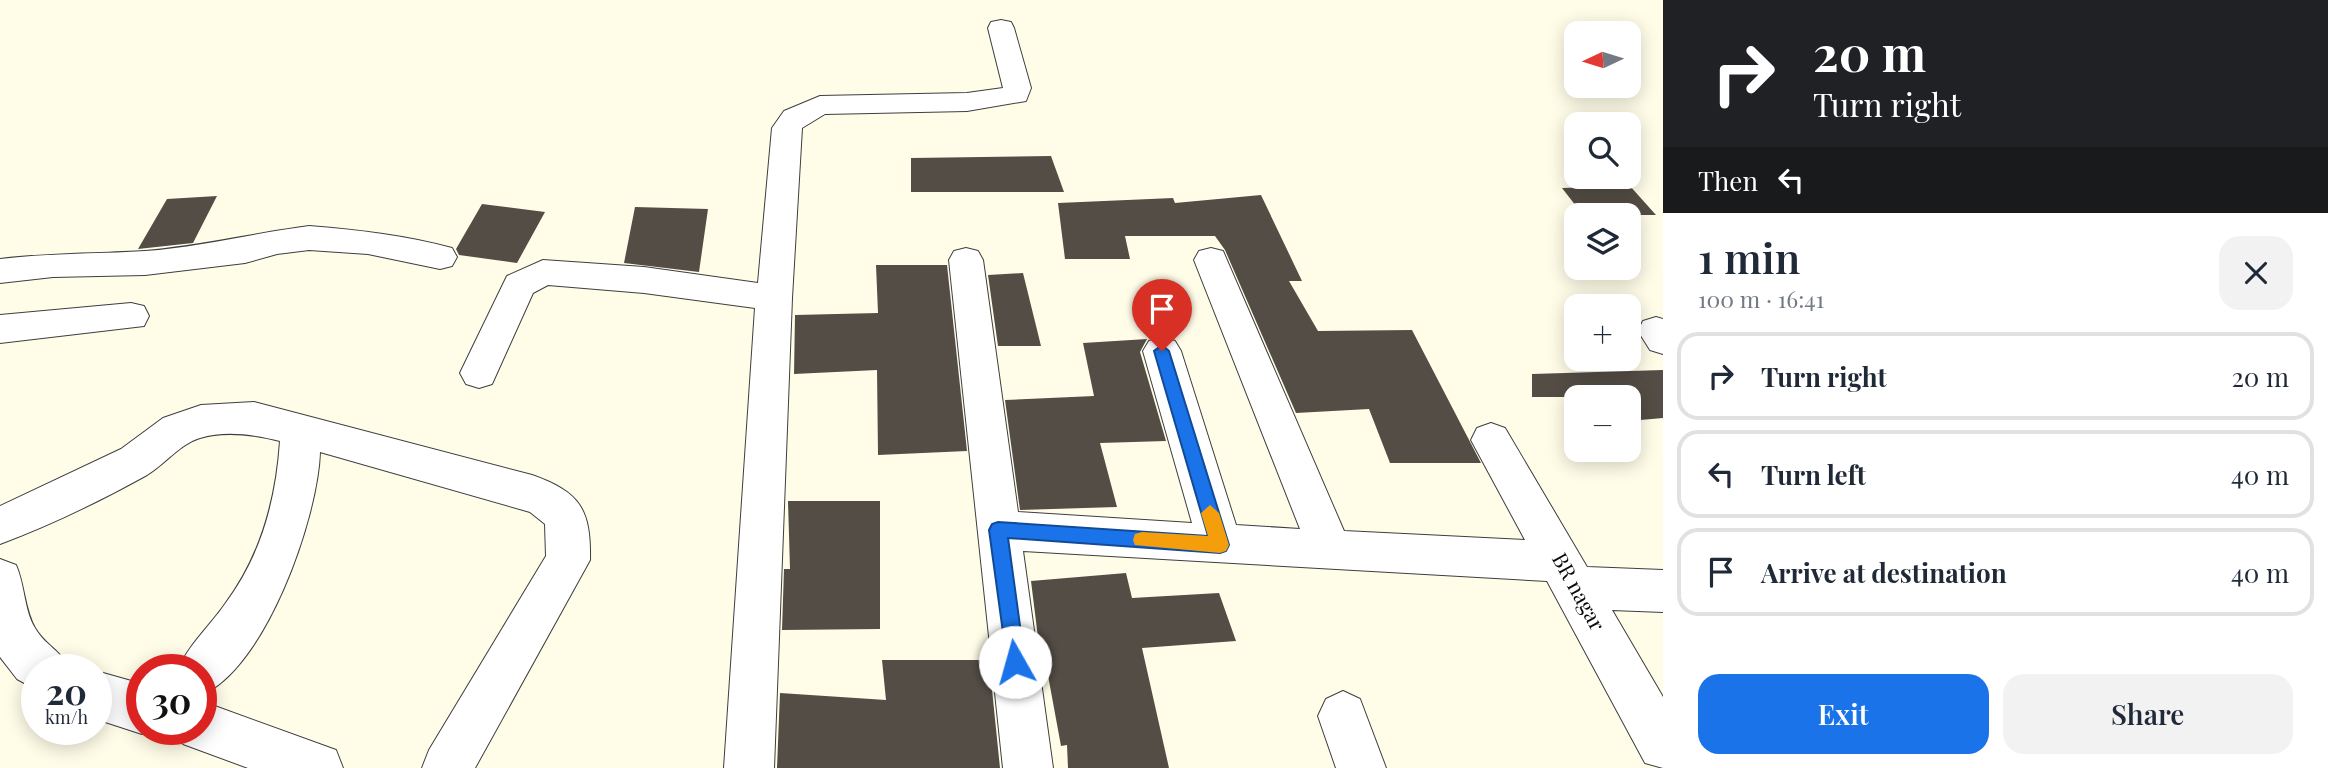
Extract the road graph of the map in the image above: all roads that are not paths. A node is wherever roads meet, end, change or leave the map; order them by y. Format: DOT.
graph roads {
  1 [pos="1001,28"];
  2 [pos="440,257"];
  3 [pos="966,260"];
  4 [pos="1211,260"];
  5 [pos="0,271"];
  6 [pos="774,298"];
  7 [pos="131,316"];
  8 [pos="0,329"];
  9 [pos="1162,351"];
  10 [pos="479,373"];
  11 [pos="301,431"];
  12 [pos="1491,440"];
  13 [pos="0,525"];
  14 [pos="998,530"];
  15 [pos="0,531"];
  16 [pos="1220,545"];
  17 [pos="1329,550"];
  18 [pos="1570,575"];
  19 [pos="0,580"];
  20 [pos="1663,591"];
  21 [pos="25,654"];
  22 [pos="217,654"];
  23 [pos="1343,716"];
  24 [pos="217,732"];
  25 [pos="1663,745"];
  26 [pos="318,768"];
  27 [pos="447,768"];
  28 [pos="749,768"];
  29 [pos="1028,768"];
  30 [pos="1361,768"];
  1 -- 6 [label="street"];
  2 -- 5 [label="street"];
  3 -- 14 [label="street"];
  4 -- 17 [label="street"];
  6 -- 10 [label="street"];
  6 -- 28 [label="street"];
  7 -- 8 [label="street"];
  9 -- 16 [label="street"];
  11 -- 13 [label="street"];
  11 -- 22 [label="street"];
  11 -- 27 [label="street"];
  12 -- 18 [label="street, BR nagar"];
  13 -- 15 [label="street"];
  14 -- 16 [label="street"];
  14 -- 29 [label="street"];
  16 -- 17 [label="street"];
  17 -- 18 [label="street"];
  18 -- 20 [label="street"];
  18 -- 25 [label="street, BR nagar"];
  19 -- 21 [label="street"];
  23 -- 30 [label="street"];
  24 -- 26 [label="street"];
}
